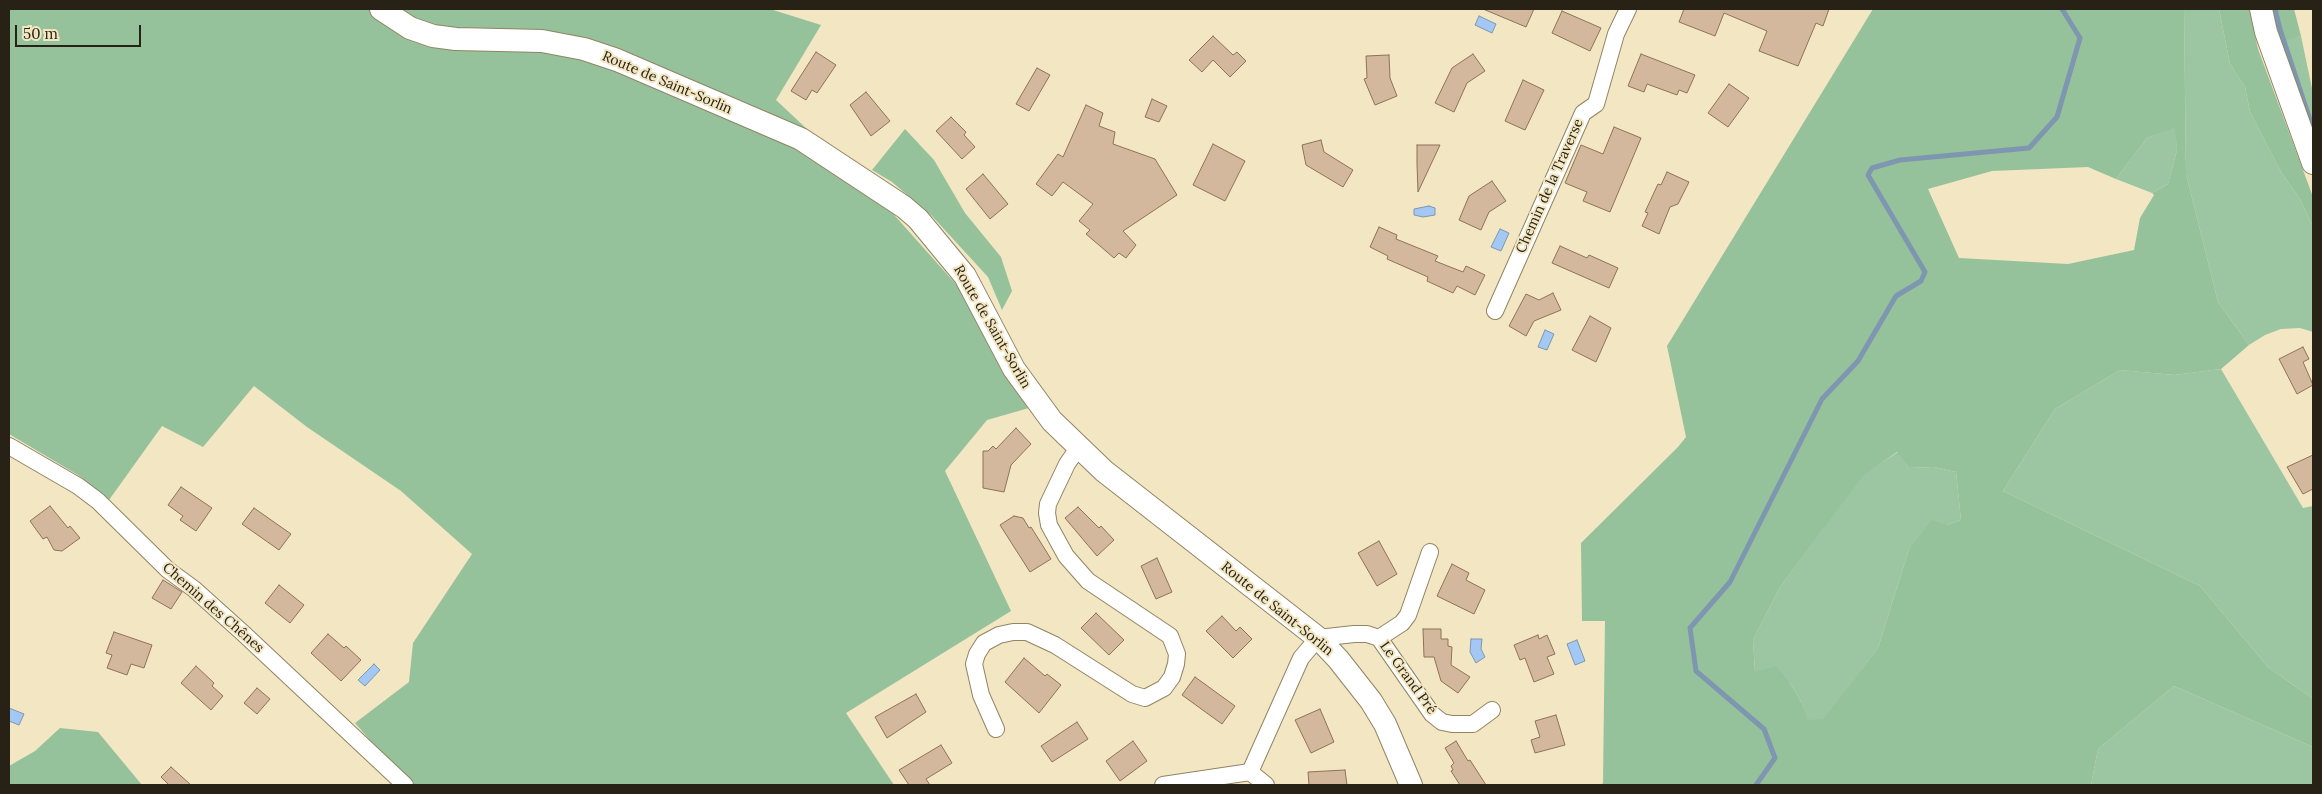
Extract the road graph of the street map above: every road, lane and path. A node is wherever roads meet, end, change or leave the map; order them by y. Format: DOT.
graph roads {
  1 [pos="381,9"];
  2 [pos="1627,9"];
  3 [pos="2261,9"];
  4 [pos="2313,164"];
  5 [pos="1495,311"];
  6 [pos="9,446"];
  7 [pos="1078,448"];
  8 [pos="1430,552"];
  9 [pos="1318,638"];
  10 [pos="1379,638"];
  11 [pos="1492,710"];
  12 [pos="996,729"];
  13 [pos="1250,772"];
  14 [pos="405,785"];
  15 [pos="1163,785"];
  16 [pos="1266,785"];
  17 [pos="1410,785"];
  1 -- 7 [label="street, Route de Saint-Sorlin"];
  2 -- 5 [label="street, Chemin de la Traverse"];
  3 -- 4 [label="street"];
  6 -- 14 [label="street, Chemin des Chênes"];
  7 -- 9 [label="street, Route de Saint-Sorlin"];
  7 -- 12 [label="street"];
  8 -- 10 [label="street, Le Grand Pré"];
  9 -- 10 [label="street, Le Grand Pré"];
  9 -- 13 [label="street"];
  9 -- 17 [label="street, Route de Saint-Sorlin"];
  10 -- 11 [label="street, Le Grand Pré"];
  13 -- 15 [label="street"];
  13 -- 16 [label="street"];
}
